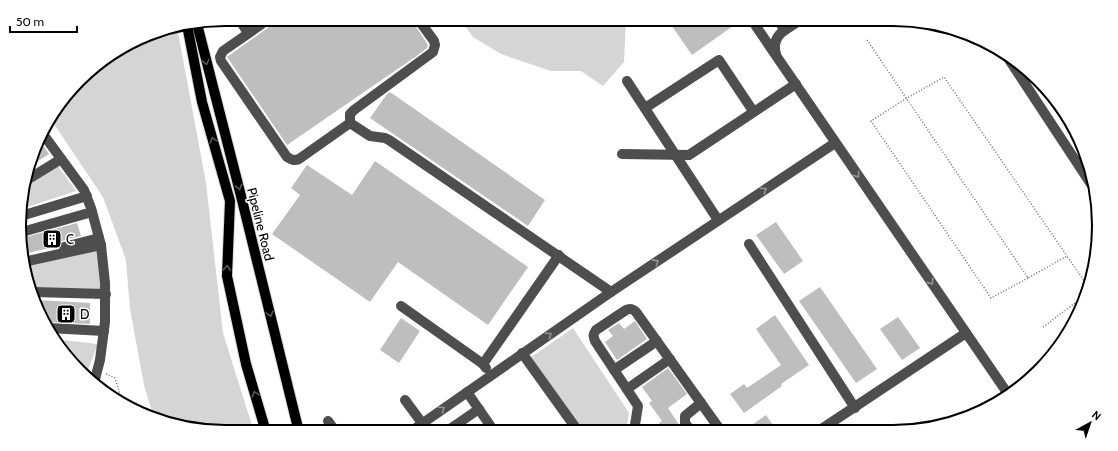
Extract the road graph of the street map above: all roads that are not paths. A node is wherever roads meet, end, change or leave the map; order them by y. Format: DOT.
graph roads {
  1 [pos="244,26"];
  2 [pos="258,26"];
  3 [pos="423,26"];
  4 [pos="756,26"];
  5 [pos="782,26"];
  6 [pos="791,26"];
  7 [pos="198,28"];
  8 [pos="188,30"];
  9 [pos="785,30"];
  10 [pos="248,33"];
  11 [pos="776,56"];
  12 [pos="1014,67"];
  13 [pos="627,81"];
  14 [pos="796,84"];
  15 [pos="645,108"];
  16 [pos="754,111"];
  17 [pos="350,123"];
  18 [pos="46,138"];
  19 [pos="835,143"];
  20 [pos="622,154"];
  21 [pos="676,155"];
  22 [pos="60,157"];
  23 [pos="34,171"];
  24 [pos="1085,175"];
  25 [pos="32,176"];
  26 [pos="87,196"];
  27 [pos="92,212"];
  28 [pos="26,214"];
  29 [pos="718,220"];
  30 [pos="26,231"];
  31 [pos="100,242"];
  32 [pos="749,244"];
  33 [pos="559,255"];
  34 [pos="29,256"];
  35 [pos="29,260"];
  36 [pos="38,292"];
  37 [pos="611,292"];
  38 [pos="39,297"];
  39 [pos="106,298"];
  40 [pos="401,306"];
  41 [pos="55,329"];
  42 [pos="58,332"];
  43 [pos="966,333"];
  44 [pos="104,334"];
  45 [pos="657,341"];
  46 [pos="522,353"];
  47 [pos="670,359"];
  48 [pos="483,364"];
  49 [pos="614,370"];
  50 [pos="491,375"];
  51 [pos="96,377"];
  52 [pos="627,389"];
  53 [pos="1005,390"];
  54 [pos="467,392"];
  55 [pos="405,400"];
  56 [pos="701,403"];
  57 [pos="855,408"];
  58 [pos="479,409"];
  59 [pos="328,421"];
  60 [pos="422,423"];
  61 [pos="264,425"];
  62 [pos="297,425"];
  63 [pos="331,425"];
  64 [pos="419,425"];
  65 [pos="456,425"];
  66 [pos="490,425"];
  67 [pos="574,425"];
  68 [pos="635,425"];
  69 [pos="687,425"];
  70 [pos="717,425"];
  71 [pos="828,425"];
  1 -- 10 [label="street"];
  2 -- 10 [label="street"];
  3 -- 17 [label="street"];
  4 -- 11 [label="street"];
  5 -- 9 [label="street"];
  6 -- 9 [label="street"];
  7 -- 62 [label="main road, Pipeline Road, one-way"];
  61 -- 8 [label="main road, Pipeline Road, one-way"];
  9 -- 11 [label="street"];
  10 -- 17 [label="street"];
  11 -- 14 [label="street"];
  12 -- 24 [label="street"];
  13 -- 15 [label="street"];
  14 -- 16 [label="street"];
  14 -- 19 [label="street"];
  15 -- 16 [label="street"];
  15 -- 21 [label="street"];
  16 -- 21 [label="street"];
  17 -- 33 [label="street"];
  18 -- 22 [label="street"];
  29 -- 19 [label="street, one-way"];
  19 -- 43 [label="street, one-way"];
  20 -- 21 [label="street"];
  21 -- 29 [label="street"];
  22 -- 23 [label="street"];
  22 -- 25 [label="street"];
  22 -- 26 [label="street"];
  26 -- 27 [label="street"];
  26 -- 28 [label="street"];
  27 -- 30 [label="street"];
  27 -- 31 [label="street"];
  37 -- 29 [label="street, one-way"];
  31 -- 34 [label="street"];
  31 -- 35 [label="street"];
  31 -- 39 [label="street"];
  32 -- 57 [label="street"];
  33 -- 37 [label="street"];
  33 -- 48 [label="street"];
  36 -- 39 [label="street"];
  46 -- 37 [label="street, one-way"];
  38 -- 39 [label="street"];
  39 -- 44 [label="street"];
  40 -- 48 [label="street"];
  41 -- 44 [label="street"];
  42 -- 44 [label="street"];
  43 -- 53 [label="street"];
  43 -- 57 [label="street"];
  44 -- 51 [label="street"];
  45 -- 47 [label="street"];
  45 -- 49 [label="street"];
  45 -- 49 [label="street"];
  46 -- 50 [label="street"];
  46 -- 67 [label="street"];
  47 -- 52 [label="street"];
  47 -- 56 [label="street"];
  48 -- 50 [label="street"];
  49 -- 52 [label="street"];
  50 -- 54 [label="street"];
  52 -- 68 [label="street"];
  54 -- 58 [label="street"];
  60 -- 54 [label="street, one-way"];
  55 -- 60 [label="street"];
  56 -- 69 [label="street"];
  56 -- 70 [label="street"];
  57 -- 71 [label="street"];
  58 -- 65 [label="street"];
  58 -- 66 [label="street"];
  59 -- 63 [label="street"];
  60 -- 64 [label="street"];
}
